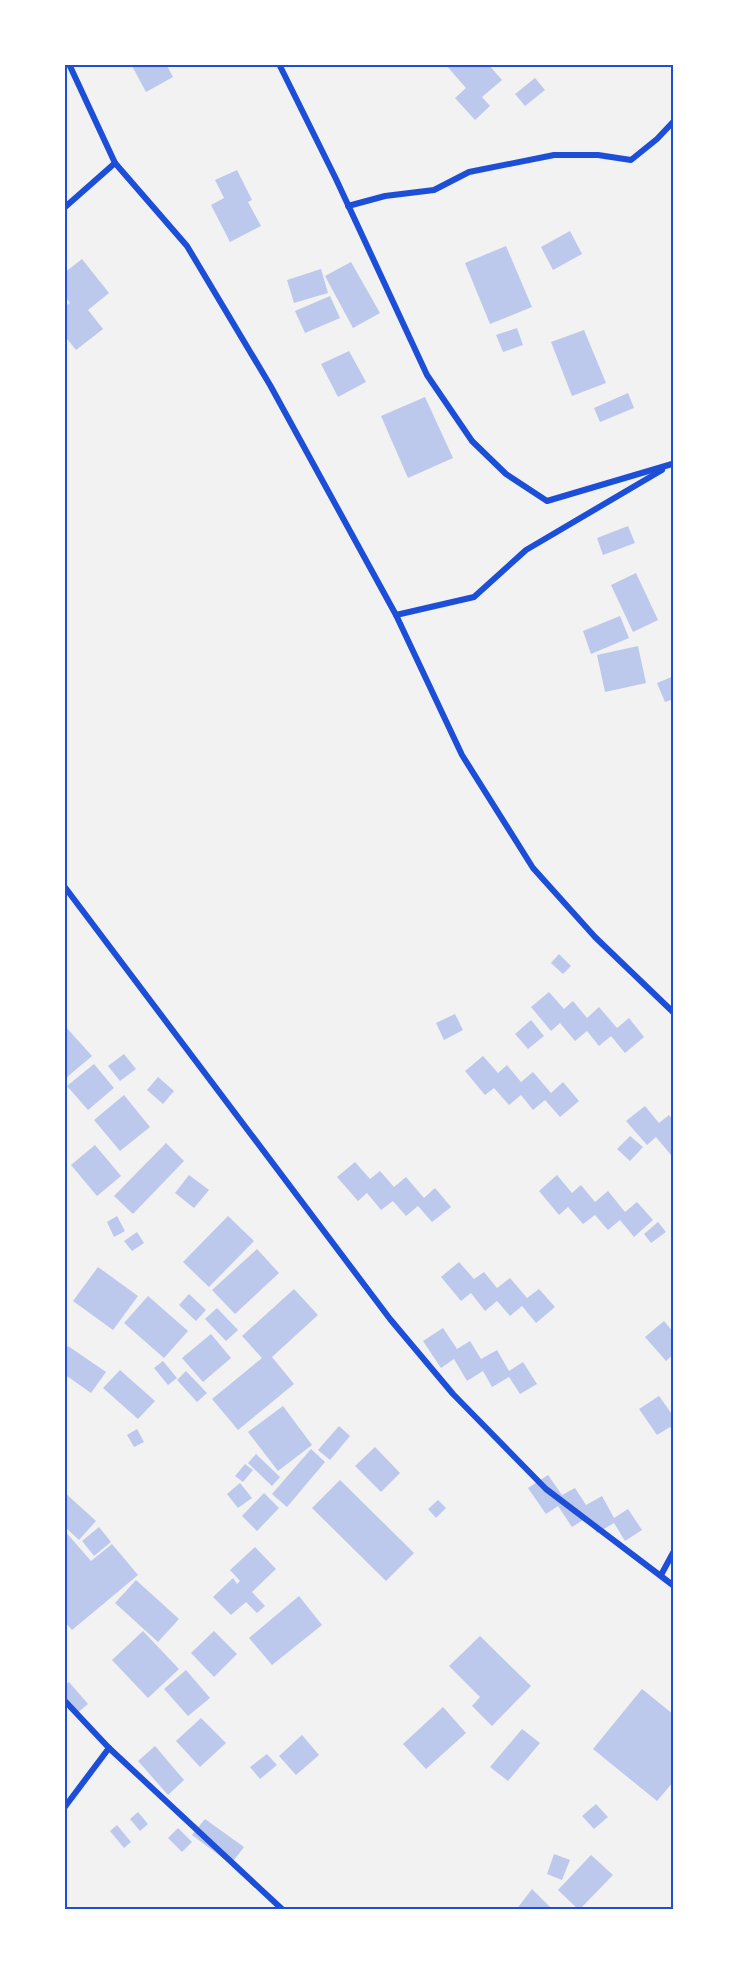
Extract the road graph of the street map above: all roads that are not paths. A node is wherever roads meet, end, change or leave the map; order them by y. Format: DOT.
graph roads {
  1 [pos="69,64"];
  2 [pos="279,64"];
  3 [pos="674,121"];
  4 [pos="115,163"];
  5 [pos="348,206"];
  6 [pos="64,208"];
  7 [pos="673,464"];
  8 [pos="396,615"];
  9 [pos="64,886"];
  10 [pos="674,1013"];
  11 [pos="674,1551"];
  12 [pos="661,1575"];
  13 [pos="674,1586"];
  14 [pos="64,1700"];
  15 [pos="109,1748"];
  16 [pos="64,1808"];
  17 [pos="283,1910"];
  1 -- 4 [label="street"];
  2 -- 5 [label="street"];
  3 -- 5 [label="street"];
  4 -- 6 [label="street"];
  4 -- 8 [label="street"];
  5 -- 7 [label="street"];
  7 -- 8 [label="street"];
  8 -- 10 [label="street"];
  9 -- 12 [label="street"];
  11 -- 12 [label="street"];
  12 -- 13 [label="street"];
  14 -- 15 [label="street"];
  15 -- 16 [label="street"];
  15 -- 17 [label="street"];
}
